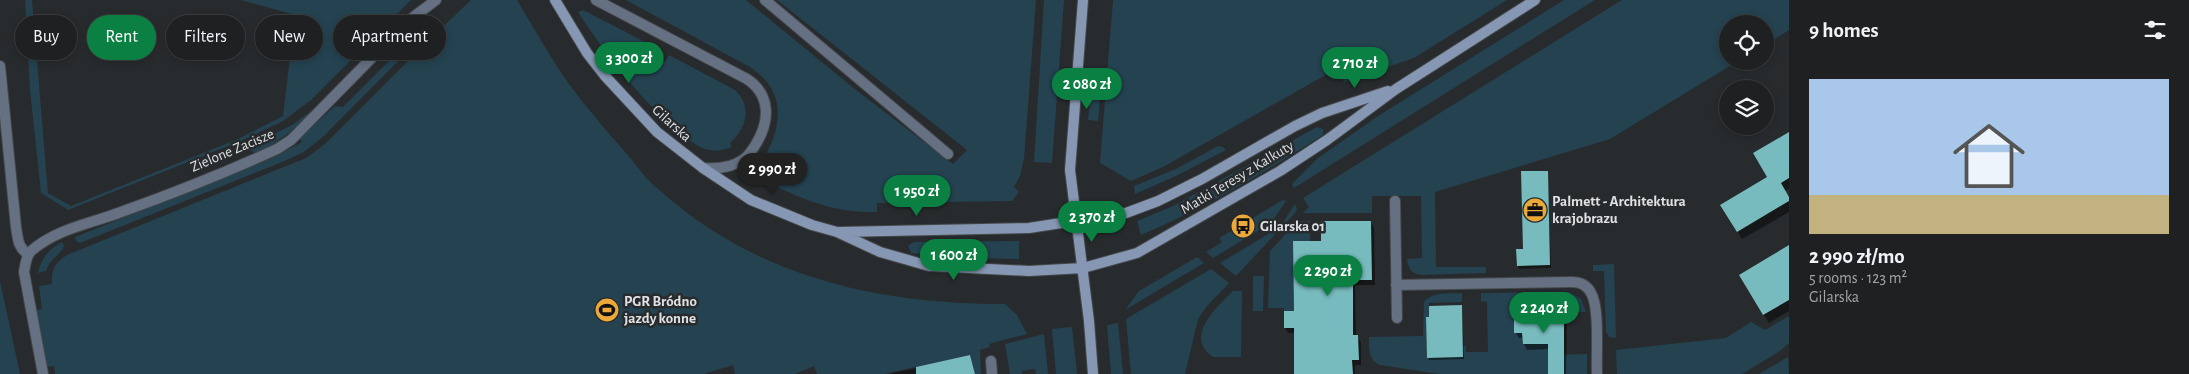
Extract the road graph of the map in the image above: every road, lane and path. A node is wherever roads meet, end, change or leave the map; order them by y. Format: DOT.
graph roads {
  1 [pos="436,0"];
  2 [pos="555,0"];
  3 [pos="596,0"];
  4 [pos="765,0"];
  5 [pos="1084,0"];
  6 [pos="1535,0"];
  7 [pos="0,66"];
  8 [pos="1396,89"];
  9 [pos="948,154"];
  10 [pos="703,168"];
  11 [pos="1395,201"];
  12 [pos="1076,221"];
  13 [pos="837,232"];
  14 [pos="28,254"];
  15 [pos="1083,268"];
  16 [pos="1396,285"];
  17 [pos="1396,318"];
  18 [pos="991,361"];
  19 [pos="43,374"];
  20 [pos="992,374"];
  21 [pos="1093,374"];
  22 [pos="1597,374"];
  1 -- 14 [label="street, Zielone Zacisze"];
  2 -- 10 [label="street, Gilarska"];
  3 -- 10 [label="street"];
  4 -- 9 [label="street"];
  5 -- 12 [label="street"];
  6 -- 8 [label="street, Matki Teresy z Kalkuty"];
  7 -- 14 [label="street"];
  8 -- 12 [label="street, Matki Teresy z Kalkuty"];
  8 -- 15 [label="street, Matki Teresy z Kalkuty"];
  10 -- 13 [label="street, Gilarska"];
  11 -- 16 [label="street"];
  12 -- 13 [label="street, Gilarska"];
  12 -- 15 [label="street"];
  13 -- 15 [label="street, Gilarska"];
  14 -- 19 [label="street"];
  15 -- 21 [label="street"];
  16 -- 17 [label="street"];
  16 -- 22 [label="street"];
  18 -- 20 [label="street"];
}
